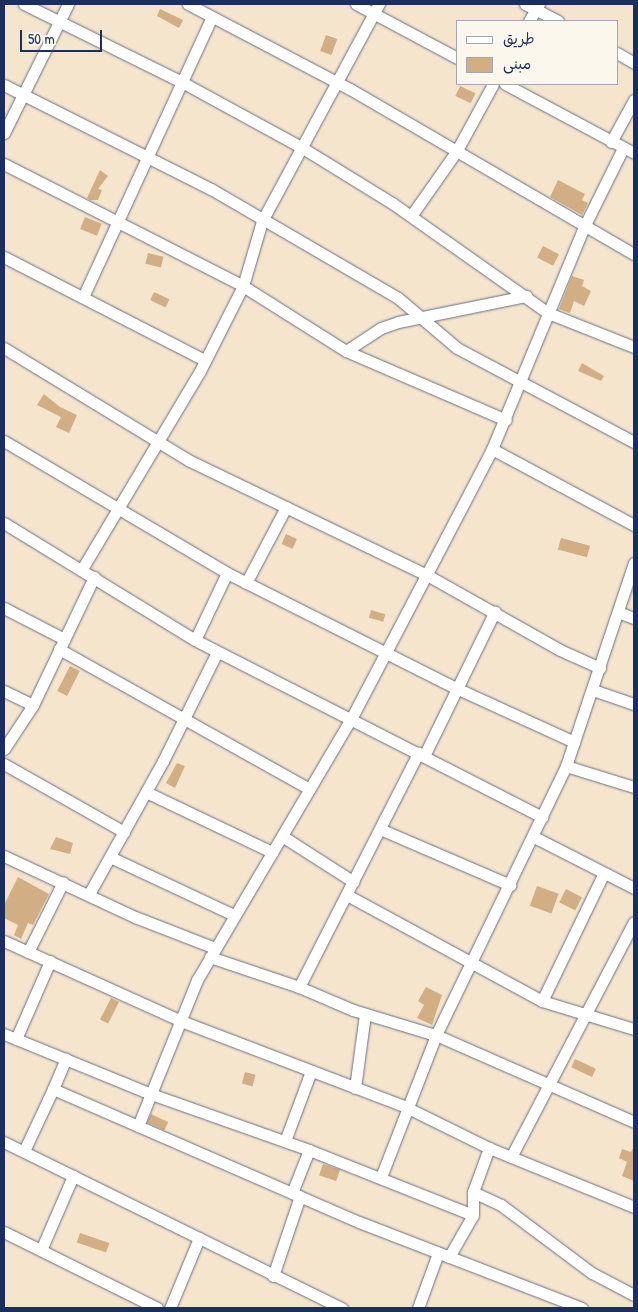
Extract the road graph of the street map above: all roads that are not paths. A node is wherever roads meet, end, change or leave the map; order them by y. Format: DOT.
graph roads {
  1 [pos="24,4"];
  2 [pos="68,4"];
  3 [pos="188,4"];
  4 [pos="356,4"];
  5 [pos="525,4"];
  6 [pos="538,7"];
  7 [pos="376,8"];
  8 [pos="212,17"];
  9 [pos="530,20"];
  10 [pos="557,20"];
  11 [pos="59,22"];
  12 [pos="618,55"];
  13 [pos="456,57"];
  14 [pos="634,63"];
  15 [pos="180,81"];
  16 [pos="338,82"];
  17 [pos="4,85"];
  18 [pos="492,85"];
  19 [pos="507,85"];
  20 [pos="23,94"];
  21 [pos="634,100"];
  22 [pos="4,133"];
  23 [pos="611,142"];
  24 [pos="301,147"];
  25 [pos="629,150"];
  26 [pos="456,152"];
  27 [pos="147,155"];
  28 [pos="4,164"];
  29 [pos="411,216"];
  30 [pos="118,220"];
  31 [pos="262,221"];
  32 [pos="585,225"];
  33 [pos="634,254"];
  34 [pos="4,257"];
  35 [pos="243,286"];
  36 [pos="526,296"];
  37 [pos="83,297"];
  38 [pos="548,314"];
  39 [pos="422,319"];
  40 [pos="634,347"];
  41 [pos="4,348"];
  42 [pos="346,351"];
  43 [pos="204,360"];
  44 [pos="520,382"];
  45 [pos="506,420"];
  46 [pos="4,441"];
  47 [pos="634,442"];
  48 [pos="158,443"];
  49 [pos="492,449"];
  50 [pos="286,508"];
  51 [pos="120,509"];
  52 [pos="4,523"];
  53 [pos="634,525"];
  54 [pos="634,563"];
  55 [pos="82,569"];
  56 [pos="227,573"];
  57 [pos="427,575"];
  58 [pos="94,577"];
  59 [pos="246,583"];
  60 [pos="4,608"];
  61 [pos="495,611"];
  62 [pos="618,612"];
  63 [pos="634,618"];
  64 [pos="195,640"];
  65 [pos="62,644"];
  66 [pos="218,652"];
  67 [pos="387,652"];
  68 [pos="600,668"];
  69 [pos="456,688"];
  70 [pos="593,690"];
  71 [pos="4,691"];
  72 [pos="634,704"];
  73 [pos="33,705"];
  74 [pos="351,719"];
  75 [pos="184,720"];
  76 [pos="574,742"];
  77 [pos="4,749"];
  78 [pos="421,754"];
  79 [pos="4,764"];
  80 [pos="566,766"];
  81 [pos="634,787"];
  82 [pos="310,789"];
  83 [pos="146,792"];
  84 [pos="543,817"];
  85 [pos="380,829"];
  86 [pos="124,832"];
  87 [pos="282,836"];
  88 [pos="534,837"];
  89 [pos="272,852"];
  90 [pos="4,856"];
  91 [pos="110,857"];
  92 [pos="604,872"];
  93 [pos="63,882"];
  94 [pos="354,882"];
  95 [pos="510,885"];
  96 [pos="634,888"];
  97 [pos="89,894"];
  98 [pos="347,895"];
  99 [pos="234,915"];
  100 [pos="634,922"];
  101 [pos="630,937"];
  102 [pos="4,941"];
  103 [pos="28,952"];
  104 [pos="213,952"];
  105 [pos="50,961"];
  106 [pos="472,965"];
  107 [pos="298,986"];
  108 [pos="542,1001"];
  109 [pos="365,1014"];
  110 [pos="584,1014"];
  111 [pos="180,1020"];
  112 [pos="634,1029"];
  113 [pos="4,1034"];
  114 [pos="436,1035"];
  115 [pos="16,1039"];
  116 [pos="66,1059"];
  117 [pos="311,1071"];
  118 [pos="548,1084"];
  119 [pos="355,1088"];
  120 [pos="53,1089"];
  121 [pos="151,1094"];
  122 [pos="406,1107"];
  123 [pos="634,1122"];
  124 [pos="138,1126"];
  125 [pos="285,1141"];
  126 [pos="4,1142"];
  127 [pos="490,1148"];
  128 [pos="309,1150"];
  129 [pos="24,1152"];
  130 [pos="511,1157"];
  131 [pos="73,1176"];
  132 [pos="381,1177"];
  133 [pos="473,1192"];
  134 [pos="296,1195"];
  135 [pos="634,1207"];
  136 [pos="473,1215"];
  137 [pos="4,1232"];
  138 [pos="199,1238"];
  139 [pos="41,1250"];
  140 [pos="443,1255"];
  141 [pos="273,1276"];
  142 [pos="634,1295"];
  143 [pos="157,1308"];
  144 [pos="170,1308"];
  145 [pos="342,1308"];
  146 [pos="418,1308"];
  147 [pos="582,1308"];
  1 -- 11 [label="street"];
  2 -- 11 [label="street"];
  3 -- 8 [label="street"];
  4 -- 7 [label="street"];
  5 -- 6 [label="street"];
  6 -- 9 [label="street"];
  6 -- 10 [label="street"];
  7 -- 13 [label="street"];
  7 -- 16 [label="street"];
  8 -- 15 [label="street"];
  8 -- 16 [label="street"];
  11 -- 15 [label="street"];
  11 -- 20 [label="street"];
  12 -- 14 [label="street"];
  15 -- 24 [label="street"];
  15 -- 27 [label="street"];
  16 -- 24 [label="street"];
  16 -- 26 [label="street"];
  17 -- 20 [label="street"];
  18 -- 26 [label="street"];
  19 -- 23 [label="street"];
  20 -- 22 [label="street"];
  20 -- 27 [label="street"];
  21 -- 23 [label="street"];
  23 -- 25 [label="street"];
  24 -- 29 [label="street"];
  24 -- 31 [label="street"];
  25 -- 32 [label="street"];
  26 -- 29 [label="street"];
  26 -- 32 [label="street"];
  27 -- 30 [label="street"];
  27 -- 31 [label="street"];
  28 -- 30 [label="street"];
  29 -- 36 [label="street"];
  30 -- 35 [label="street"];
  30 -- 37 [label="street"];
  31 -- 35 [label="street"];
  31 -- 39 [label="street"];
  32 -- 33 [label="street"];
  32 -- 38 [label="street"];
  34 -- 37 [label="street"];
  35 -- 42 [label="street"];
  35 -- 43 [label="street"];
  36 -- 38 [label="street"];
  36 -- 39 [label="street"];
  37 -- 43 [label="street"];
  38 -- 40 [label="street"];
  38 -- 44 [label="street"];
  39 -- 42 [label="street"];
  39 -- 44 [label="street"];
  41 -- 48 [label="street"];
  42 -- 45 [label="street"];
  43 -- 48 [label="street"];
  44 -- 45 [label="street"];
  44 -- 47 [label="street"];
  45 -- 49 [label="street"];
  46 -- 51 [label="street"];
  48 -- 50 [label="street"];
  48 -- 51 [label="street"];
  49 -- 53 [label="street"];
  49 -- 57 [label="street"];
  50 -- 57 [label="street"];
  50 -- 59 [label="street"];
  51 -- 55 [label="street"];
  51 -- 56 [label="street"];
  52 -- 55 [label="street"];
  54 -- 62 [label="street"];
  55 -- 58 [label="street"];
  56 -- 59 [label="street"];
  56 -- 64 [label="street"];
  57 -- 61 [label="street"];
  57 -- 67 [label="street"];
  58 -- 64 [label="street"];
  58 -- 65 [label="street"];
  59 -- 67 [label="street"];
  60 -- 65 [label="street"];
  61 -- 68 [label="street"];
  61 -- 69 [label="street"];
  62 -- 63 [label="street"];
  62 -- 68 [label="street"];
  64 -- 66 [label="street"];
  65 -- 73 [label="street"];
  65 -- 75 [label="street"];
  66 -- 74 [label="street"];
  66 -- 75 [label="street"];
  67 -- 69 [label="street"];
  67 -- 74 [label="street"];
  68 -- 70 [label="street"];
  69 -- 76 [label="street"];
  69 -- 78 [label="street"];
  70 -- 72 [label="street"];
  70 -- 76 [label="street"];
  71 -- 73 [label="street"];
  73 -- 77 [label="street"];
  74 -- 78 [label="street"];
  74 -- 82 [label="street"];
  75 -- 82 [label="street"];
  75 -- 83 [label="street"];
  76 -- 80 [label="street"];
  78 -- 84 [label="street"];
  78 -- 85 [label="street"];
  79 -- 86 [label="street"];
  80 -- 81 [label="street"];
  80 -- 84 [label="street"];
  82 -- 87 [label="street"];
  83 -- 86 [label="street"];
  83 -- 89 [label="street"];
  84 -- 88 [label="street"];
  85 -- 94 [label="street"];
  85 -- 95 [label="street"];
  86 -- 91 [label="street"];
  87 -- 89 [label="street"];
  87 -- 94 [label="street"];
  88 -- 92 [label="street"];
  88 -- 95 [label="street"];
  89 -- 99 [label="street"];
  90 -- 93 [label="street"];
  91 -- 97 [label="street"];
  91 -- 99 [label="street"];
  92 -- 96 [label="street"];
  92 -- 108 [label="street"];
  93 -- 97 [label="street"];
  93 -- 103 [label="street"];
  94 -- 98 [label="street"];
  95 -- 106 [label="street"];
  97 -- 104 [label="street"];
  98 -- 106 [label="street"];
  98 -- 107 [label="street"];
  99 -- 104 [label="street"];
  100 -- 101 [label="street"];
  101 -- 110 [label="street"];
  102 -- 103 [label="street"];
  103 -- 105 [label="street"];
  104 -- 107 [label="street"];
  104 -- 111 [label="street"];
  105 -- 111 [label="street"];
  105 -- 115 [label="street"];
  106 -- 108 [label="street"];
  106 -- 114 [label="street"];
  107 -- 109 [label="street"];
  108 -- 110 [label="street"];
  109 -- 114 [label="street"];
  109 -- 119 [label="street"];
  110 -- 112 [label="street"];
  110 -- 118 [label="street"];
  111 -- 117 [label="street"];
  111 -- 121 [label="street"];
  113 -- 115 [label="street"];
  114 -- 118 [label="street"];
  114 -- 122 [label="street"];
  115 -- 116 [label="street"];
  116 -- 120 [label="street"];
  116 -- 121 [label="street"];
  117 -- 119 [label="street"];
  117 -- 125 [label="street"];
  118 -- 123 [label="street"];
  118 -- 130 [label="street"];
  119 -- 122 [label="street"];
  120 -- 124 [label="street"];
  120 -- 129 [label="street"];
  121 -- 124 [label="street"];
  121 -- 125 [label="street"];
  122 -- 127 [label="street"];
  122 -- 132 [label="street"];
  124 -- 134 [label="street"];
  125 -- 128 [label="street"];
  126 -- 129 [label="street"];
  127 -- 130 [label="street"];
  127 -- 133 [label="street"];
  128 -- 132 [label="street"];
  128 -- 134 [label="street"];
  129 -- 131 [label="street"];
  130 -- 135 [label="street"];
  131 -- 138 [label="street"];
  131 -- 139 [label="street"];
  132 -- 136 [label="street"];
  133 -- 136 [label="street"];
  133 -- 142 [label="street"];
  134 -- 140 [label="street"];
  134 -- 141 [label="street"];
  136 -- 140 [label="street"];
  137 -- 139 [label="street"];
  138 -- 141 [label="street"];
  138 -- 144 [label="street"];
  139 -- 143 [label="street"];
  140 -- 146 [label="street"];
  140 -- 147 [label="street"];
  141 -- 145 [label="street"];
}
